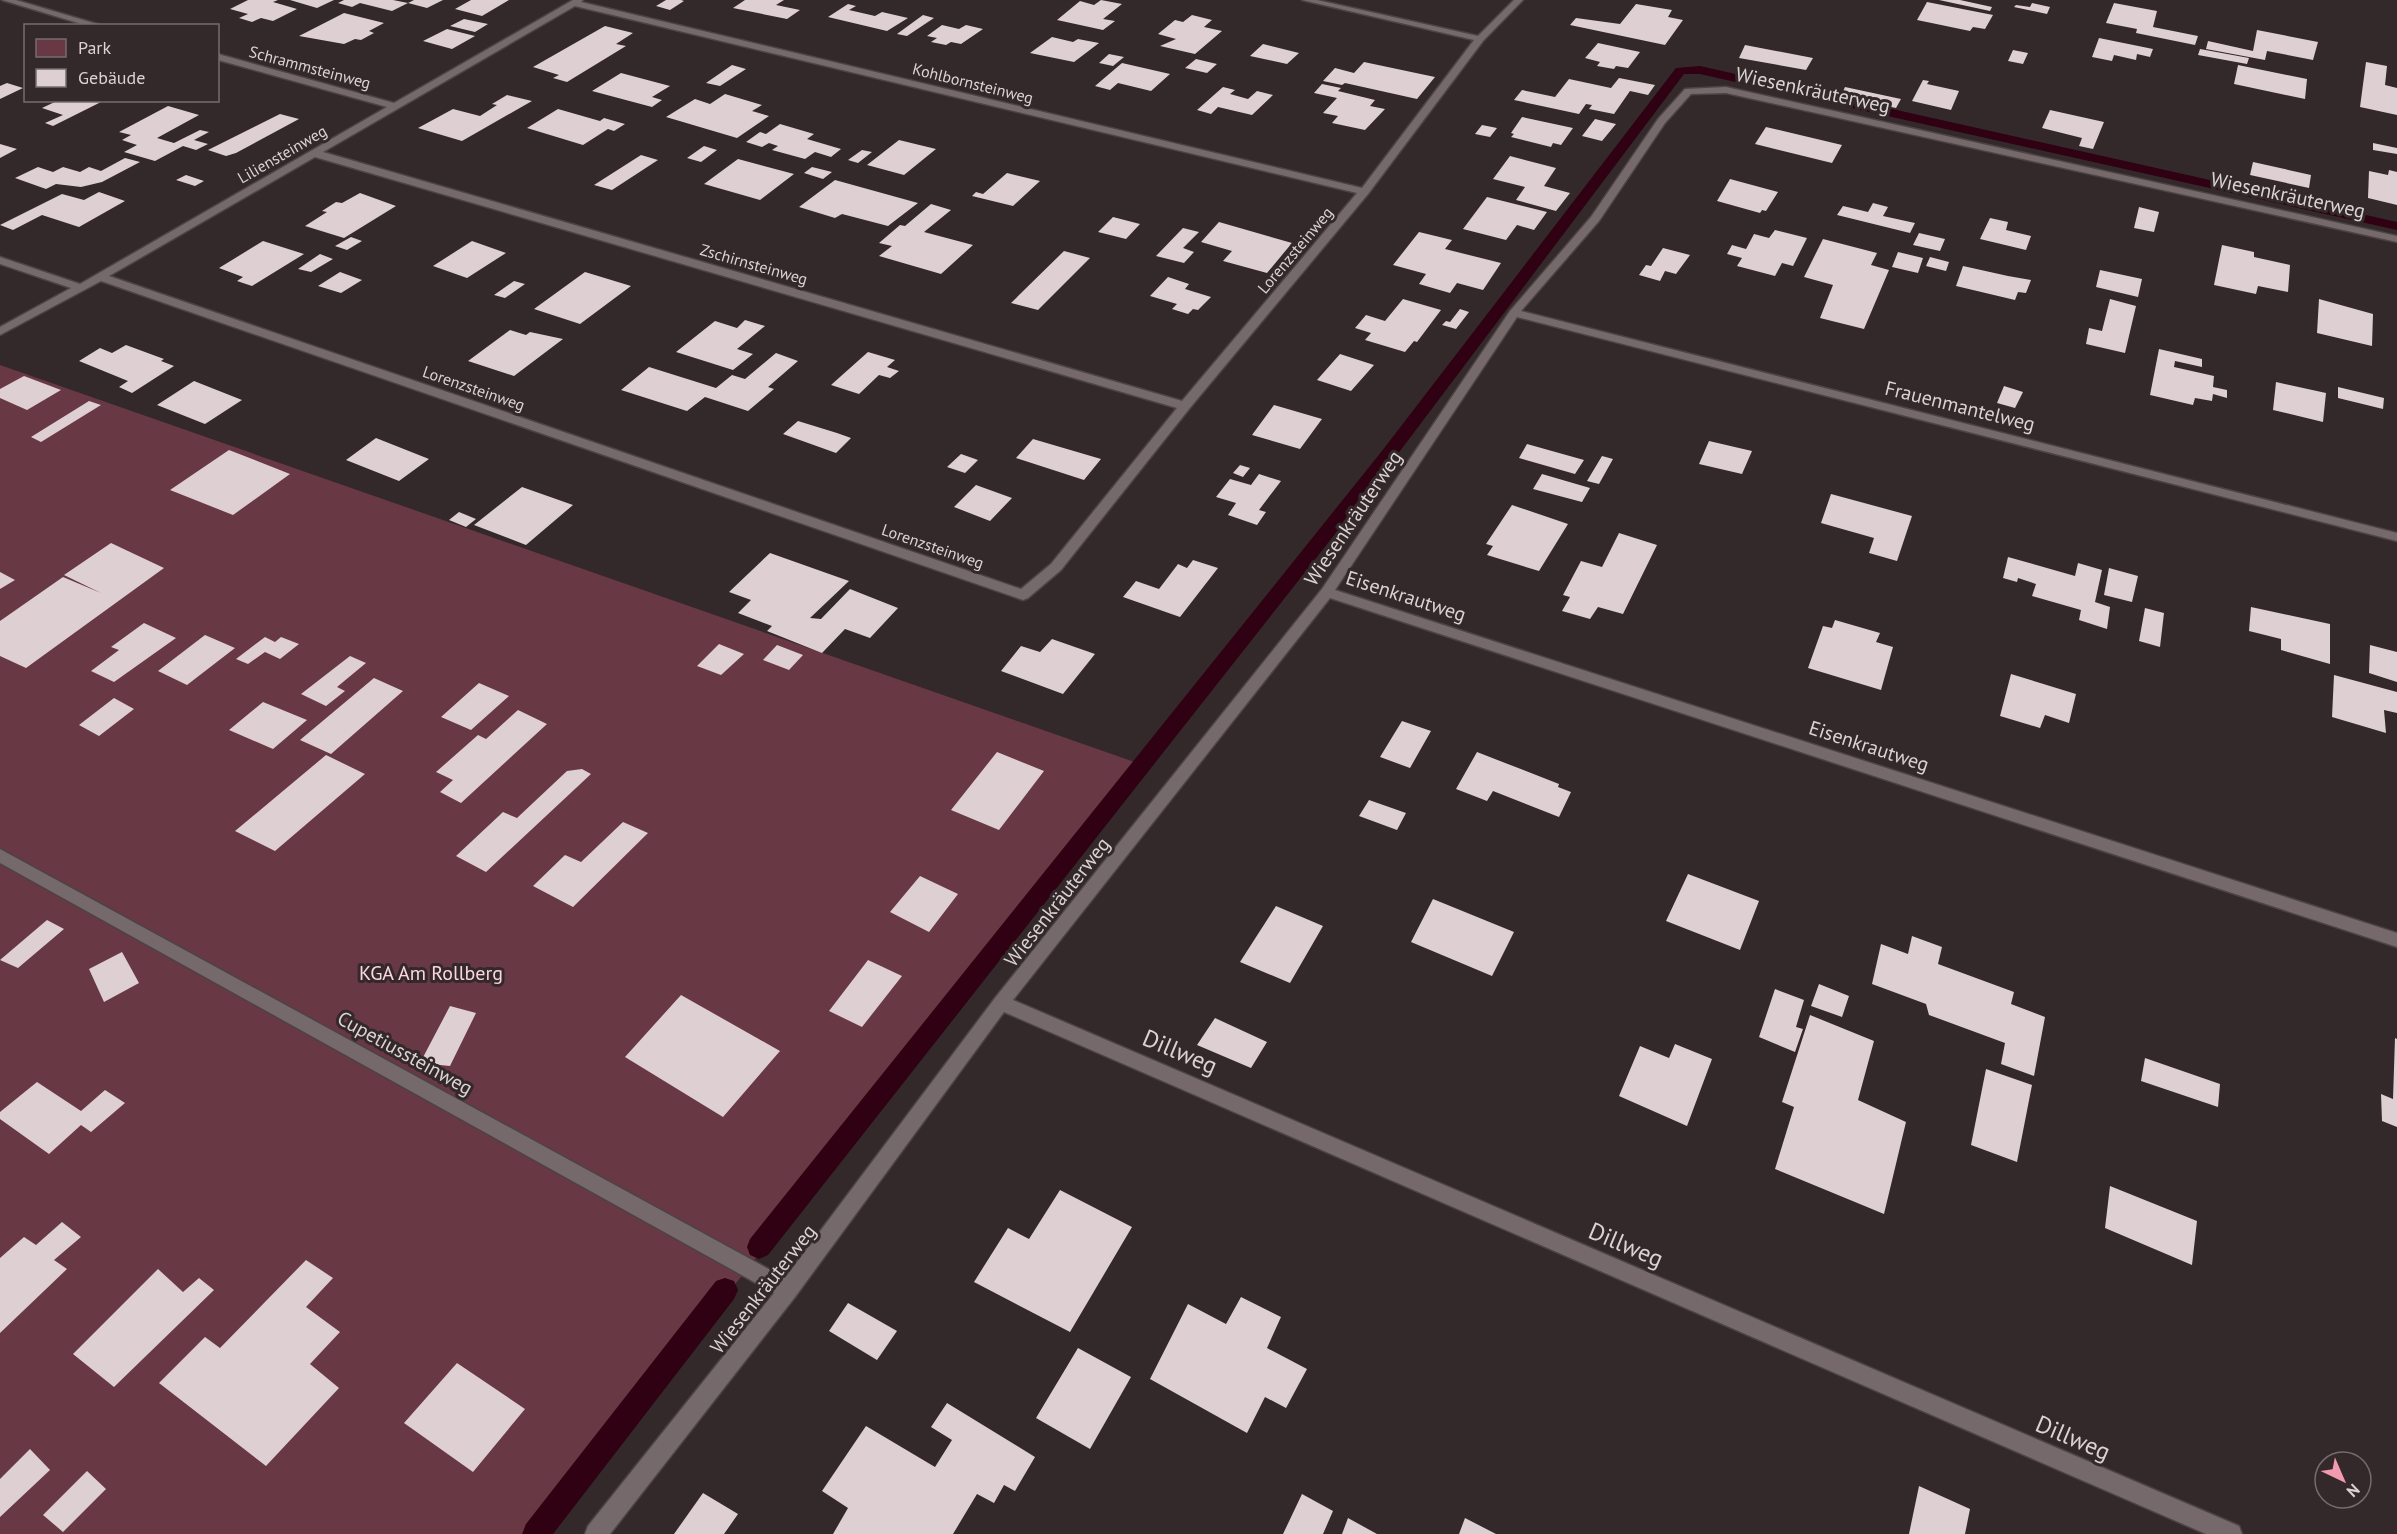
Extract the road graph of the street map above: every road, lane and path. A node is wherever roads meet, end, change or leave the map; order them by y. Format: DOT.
graph roads {
  1 [pos="6,0"];
  2 [pos="1306,0"];
  3 [pos="1519,0"];
  4 [pos="577,1"];
  5 [pos="93,24"];
  6 [pos="1480,39"];
  7 [pos="219,57"];
  8 [pos="395,106"];
  9 [pos="314,153"];
  10 [pos="1364,192"];
  11 [pos="2397,239"];
  12 [pos="0,260"];
  13 [pos="100,277"];
  14 [pos="81,288"];
  15 [pos="1514,313"];
  16 [pos="0,332"];
  17 [pos="1185,406"];
  18 [pos="2397,537"];
  19 [pos="1327,592"];
  20 [pos="0,855"];
  21 [pos="2397,939"];
  22 [pos="1001,1003"];
  23 [pos="788,1290"];
  24 [pos="596,1534"];
  25 [pos="2231,1534"];
  1 -- 5 [label="lane"];
  2 -- 6 [label="lane"];
  3 -- 6 [label="lane, Lorenzsteinweg"];
  4 -- 8 [label="lane, Liliensteinweg"];
  4 -- 10 [label="lane, Kohlbornsteinweg"];
  6 -- 10 [label="lane, Lorenzsteinweg"];
  7 -- 8 [label="lane, Schrammsteinweg"];
  8 -- 9 [label="lane, Liliensteinweg"];
  9 -- 13 [label="lane, Liliensteinweg"];
  9 -- 17 [label="lane, Zschirnsteinweg"];
  10 -- 17 [label="lane, Lorenzsteinweg"];
  11 -- 15 [label="lane, Wiesenkräuterweg"];
  12 -- 14 [label="lane"];
  13 -- 14 [label="lane, Liliensteinweg"];
  13 -- 17 [label="lane, Lorenzsteinweg"];
  14 -- 16 [label="lane, Liliensteinweg"];
  15 -- 18 [label="lane, Frauenmantelweg"];
  15 -- 19 [label="lane, Wiesenkräuterweg"];
  19 -- 21 [label="lane, Eisenkrautweg"];
  19 -- 22 [label="lane, Wiesenkräuterweg"];
  20 -- 23 [label="lane, Cupetiussteinweg"];
  22 -- 23 [label="lane, Wiesenkräuterweg"];
  22 -- 25 [label="lane, Dillweg"];
  23 -- 24 [label="lane, Wiesenkräuterweg"];
}
